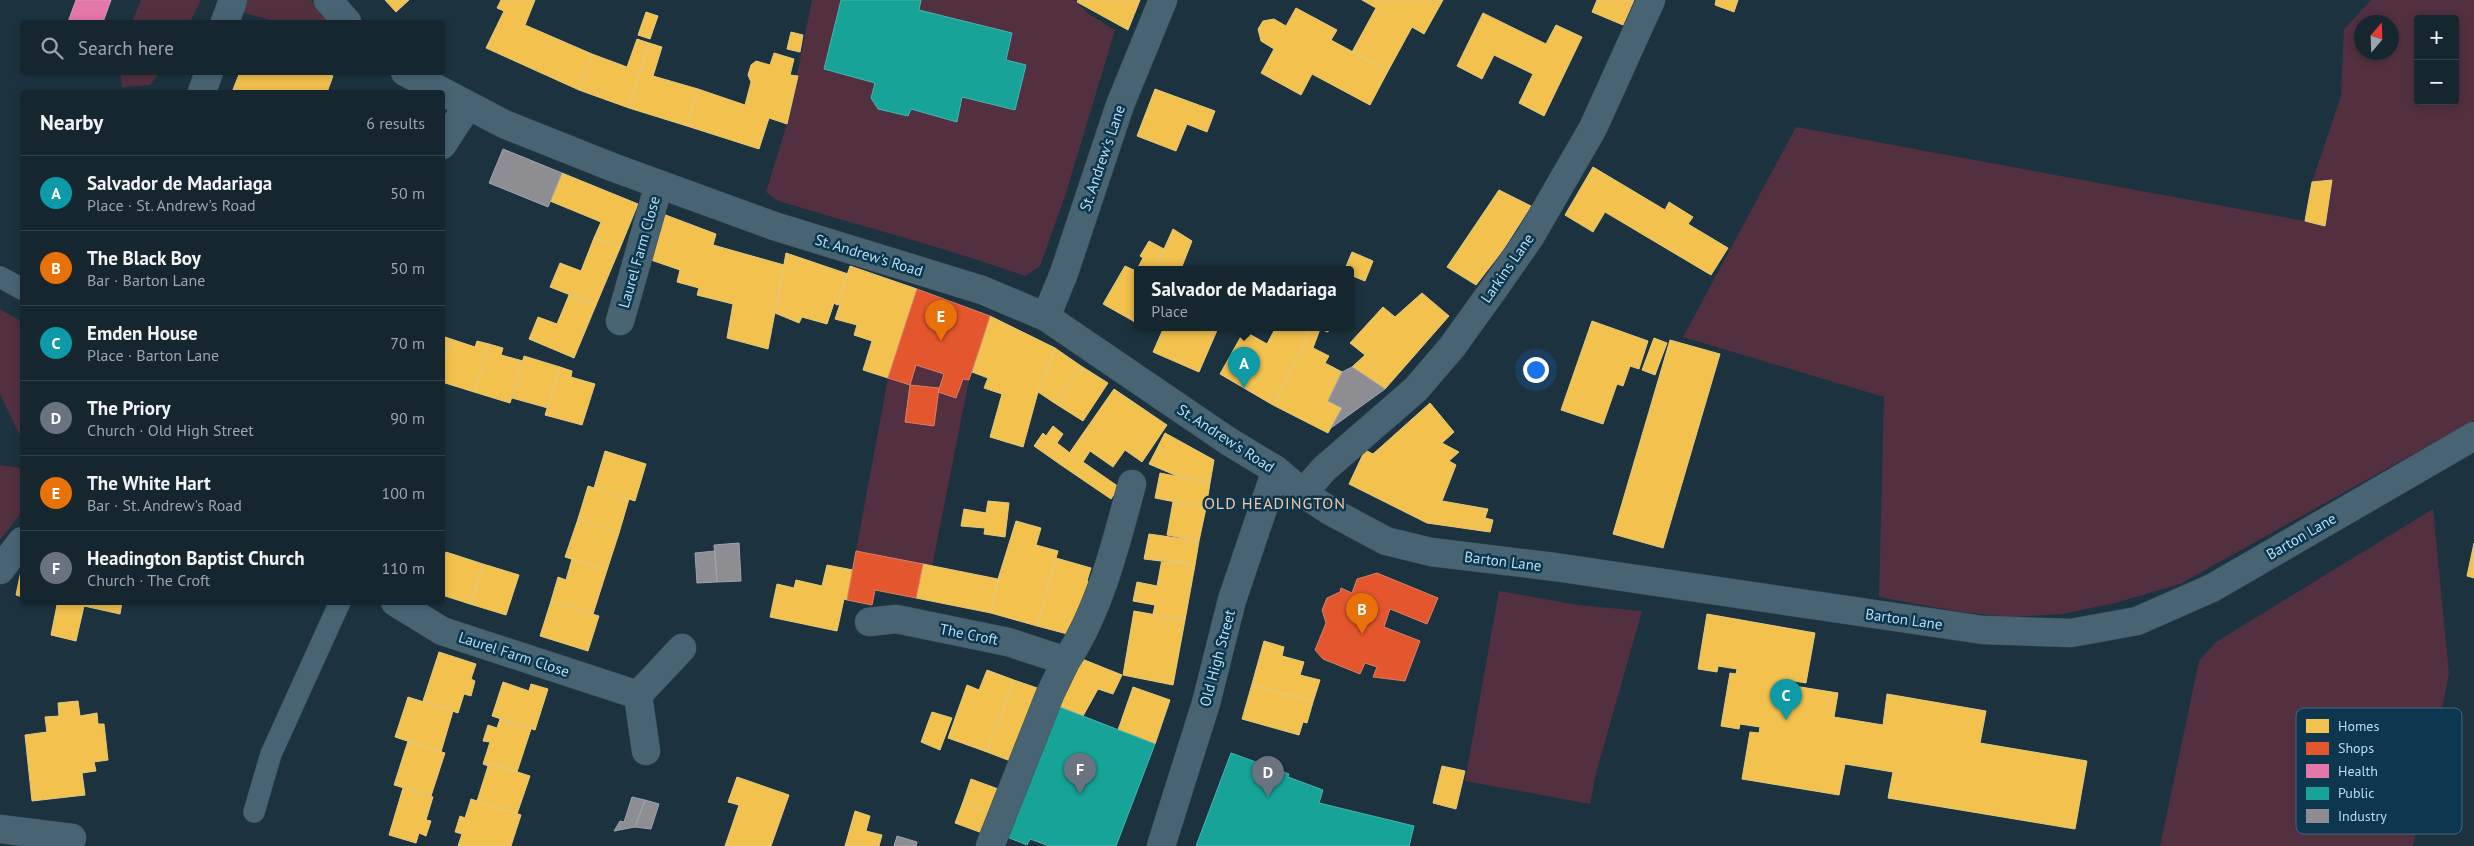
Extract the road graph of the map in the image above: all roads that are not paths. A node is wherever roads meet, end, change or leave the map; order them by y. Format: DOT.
graph roads {
  1 [pos="328,0"];
  2 [pos="1163,0"];
  3 [pos="1651,0"];
  4 [pos="345,20"];
  5 [pos="208,75"];
  6 [pos="412,75"];
  7 [pos="203,90"];
  8 [pos="440,90"];
  9 [pos="445,93"];
  10 [pos="468,105"];
  11 [pos="445,140"];
  12 [pos="659,184"];
  13 [pos="0,277"];
  14 [pos="20,288"];
  15 [pos="1046,317"];
  16 [pos="620,321"];
  17 [pos="2474,436"];
  18 [pos="1276,470"];
  19 [pos="1132,484"];
  20 [pos="1303,493"];
  21 [pos="20,544"];
  22 [pos="0,570"];
  23 [pos="339,605"];
  24 [pos="399,605"];
  25 [pos="869,622"];
  26 [pos="682,648"];
  27 [pos="1066,661"];
  28 [pos="638,695"];
  29 [pos="646,751"];
  30 [pos="254,812"];
  31 [pos="0,829"];
  32 [pos="72,838"];
  33 [pos="990,846"];
  34 [pos="1161,846"];
  1 -- 4 [label="street"];
  2 -- 15 [label="street, St. Andrew's Lane"];
  3 -- 20 [label="street, Larkins Lane"];
  5 -- 7 [label="street"];
  6 -- 8 [label="street, St. Andrew's Road"];
  9 -- 10 [label="street, St. Andrew's Road"];
  10 -- 11 [label="street"];
  10 -- 12 [label="street, St. Andrew's Road"];
  12 -- 15 [label="street, St. Andrew's Road"];
  12 -- 16 [label="street, Laurel Farm Close"];
  13 -- 14 [label="lane"];
  15 -- 18 [label="street, St. Andrew's Road"];
  17 -- 20 [label="street, Barton Lane"];
  18 -- 20 [label="street, St. Andrew's Road"];
  18 -- 34 [label="street, Old High Street"];
  19 -- 27 [label="street"];
  21 -- 22 [label="street"];
  23 -- 30 [label="lane"];
  24 -- 28 [label="street, Laurel Farm Close"];
  25 -- 27 [label="street, The Croft"];
  26 -- 28 [label="street"];
  27 -- 33 [label="street"];
  28 -- 29 [label="street"];
  31 -- 32 [label="street"];
}
